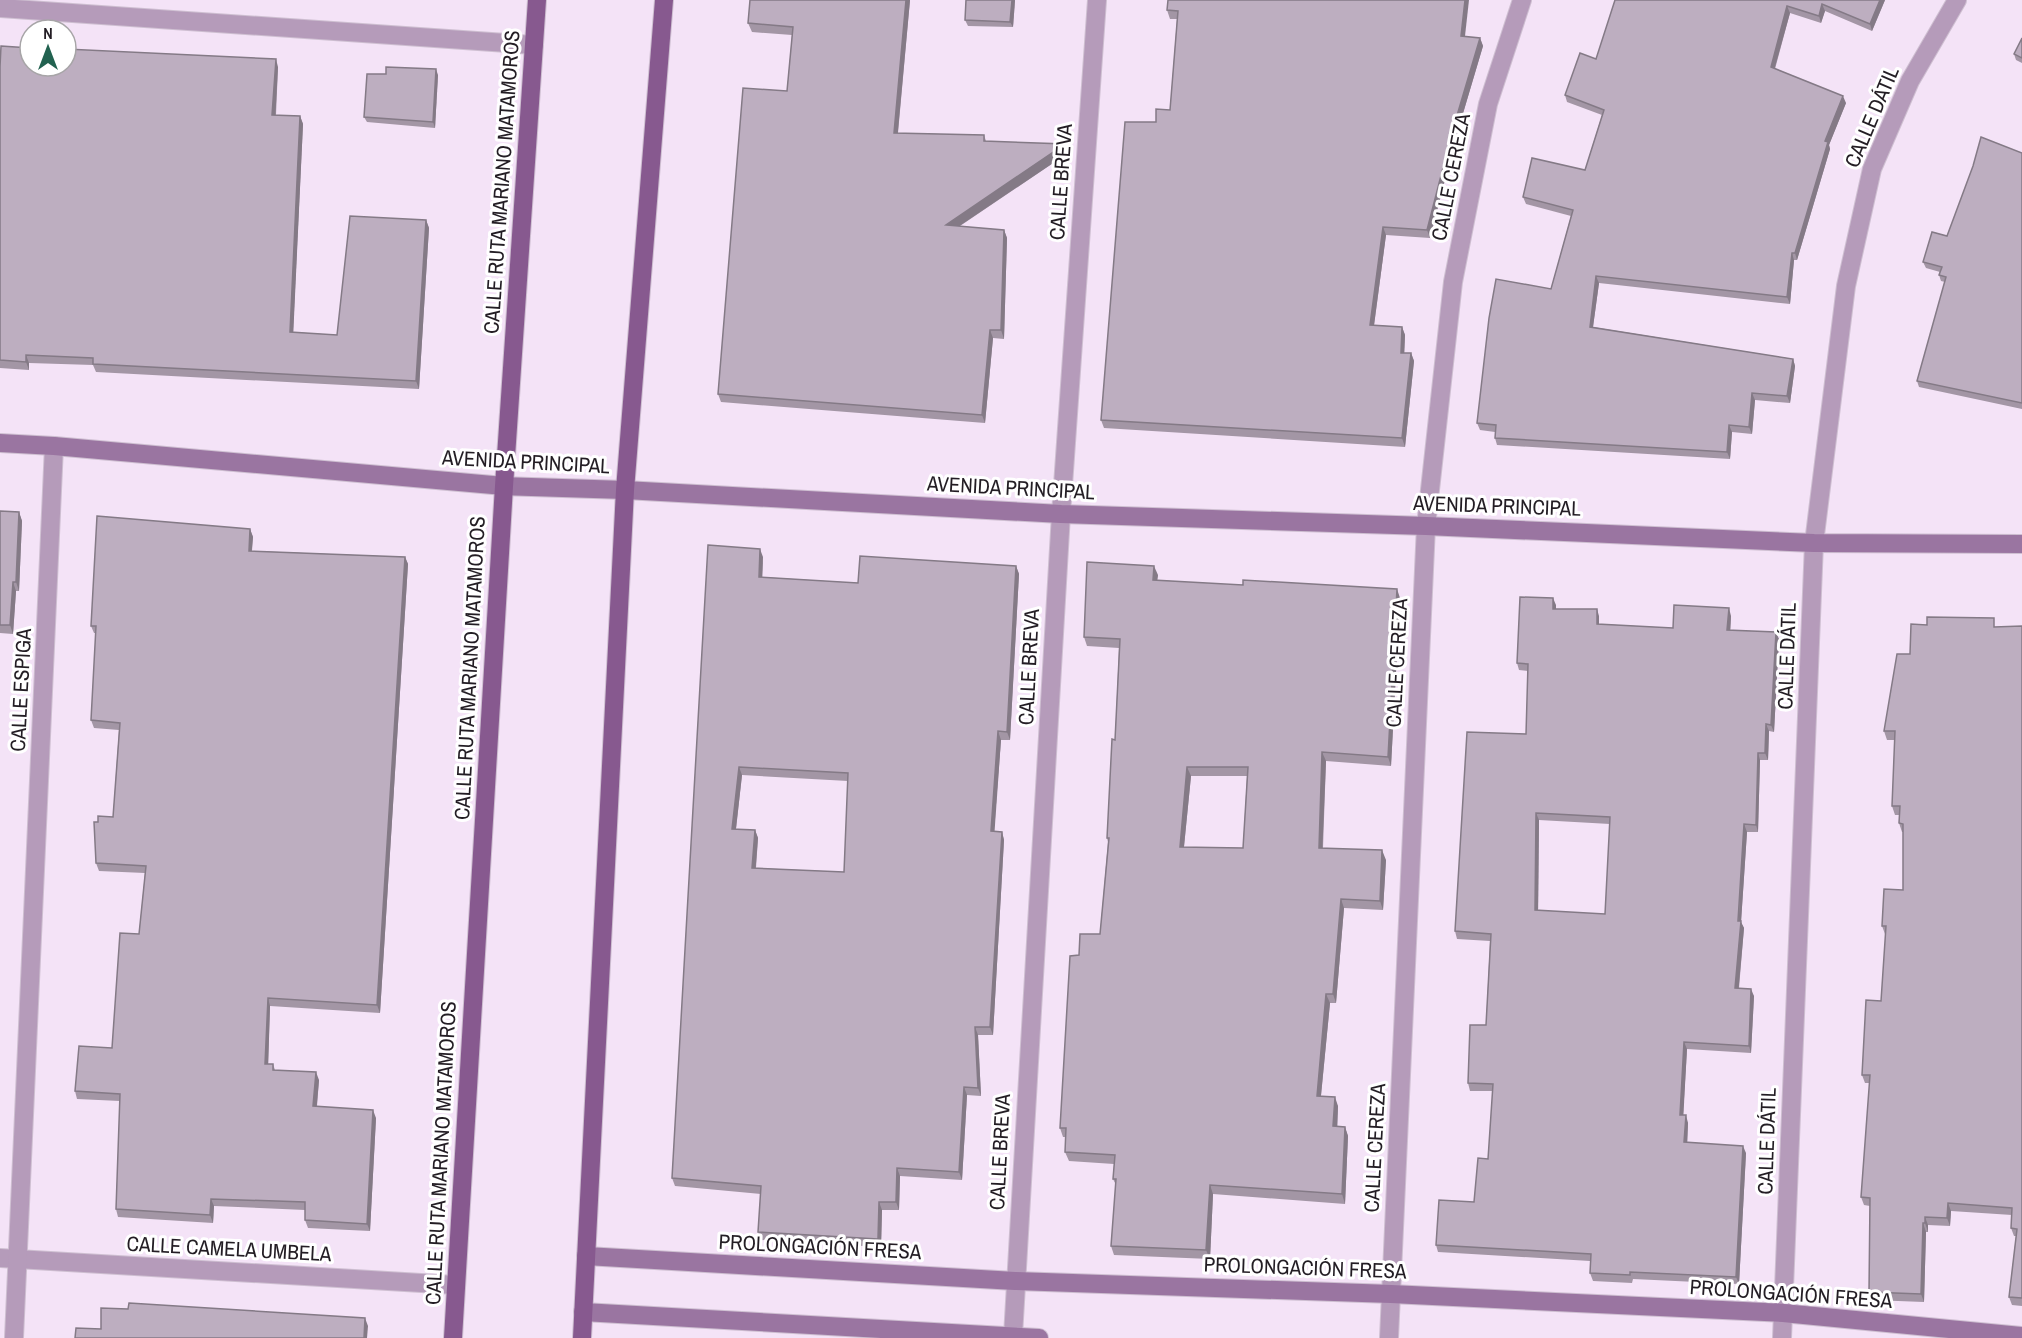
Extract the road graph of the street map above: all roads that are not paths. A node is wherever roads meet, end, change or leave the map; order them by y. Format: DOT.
graph roads {
  1 [pos="537,0"];
  2 [pos="664,0"];
  3 [pos="1097,0"];
  4 [pos="1522,0"];
  5 [pos="1957,0"];
  6 [pos="0,8"];
  7 [pos="534,45"];
  8 [pos="0,443"];
  9 [pos="54,446"];
  10 [pos="504,486"];
  11 [pos="625,490"];
  12 [pos="1060,514"];
  13 [pos="1426,526"];
  14 [pos="1814,543"];
  15 [pos="2022,544"];
  16 [pos="586,1256"];
  17 [pos="9,1259"];
  18 [pos="1015,1281"];
  19 [pos="455,1285"];
  20 [pos="1391,1294"];
  21 [pos="584,1312"];
  22 [pos="1783,1313"];
  23 [pos="1013,1336"];
  24 [pos="2022,1336"];
  25 [pos="14,1338"];
  26 [pos="453,1338"];
  27 [pos="582,1338"];
  28 [pos="1039,1338"];
  29 [pos="1389,1338"];
  30 [pos="1782,1338"];
  1 -- 7 [label="main road, CALLE RUTA MARIANO MATAMOROS"];
  2 -- 11 [label="main road"];
  3 -- 12 [label="street, CALLE BREVA"];
  4 -- 13 [label="street, CALLE CEREZA"];
  5 -- 14 [label="street, CALLE DÁTIL"];
  6 -- 7 [label="street"];
  7 -- 10 [label="main road, CALLE RUTA MARIANO MATAMOROS"];
  8 -- 9 [label="street, AVENIDA PRINCIPAL"];
  9 -- 10 [label="street, AVENIDA PRINCIPAL"];
  9 -- 17 [label="street, CALLE ESPIGA"];
  10 -- 11 [label="street, AVENIDA PRINCIPAL"];
  10 -- 19 [label="main road, CALLE RUTA MARIANO MATAMOROS"];
  11 -- 12 [label="street, AVENIDA PRINCIPAL"];
  11 -- 16 [label="main road"];
  12 -- 13 [label="street, AVENIDA PRINCIPAL"];
  12 -- 18 [label="street, CALLE BREVA"];
  13 -- 14 [label="street, AVENIDA PRINCIPAL"];
  13 -- 20 [label="street, CALLE CEREZA"];
  14 -- 15 [label="street, AVENIDA PRINCIPAL"];
  14 -- 22 [label="street, CALLE DÁTIL"];
  16 -- 18 [label="street, PROLONGACIÓN FRESA"];
  16 -- 21 [label="main road"];
  17 -- 19 [label="street, CALLE CAMELA UMBELA"];
  17 -- 25 [label="street, CALLE ESPIGA"];
  18 -- 20 [label="street, PROLONGACIÓN FRESA"];
  18 -- 23 [label="street, CALLE BREVA"];
  19 -- 26 [label="main road, CALLE RUTA MARIANO MATAMOROS"];
  20 -- 22 [label="street, PROLONGACIÓN FRESA"];
  20 -- 29 [label="street, CALLE CEREZA"];
  21 -- 23 [label="street"];
  21 -- 27 [label="main road"];
  22 -- 24 [label="street, PROLONGACIÓN FRESA"];
  22 -- 30 [label="street, CALLE DÁTIL"];
  23 -- 28 [label="street"];
}
